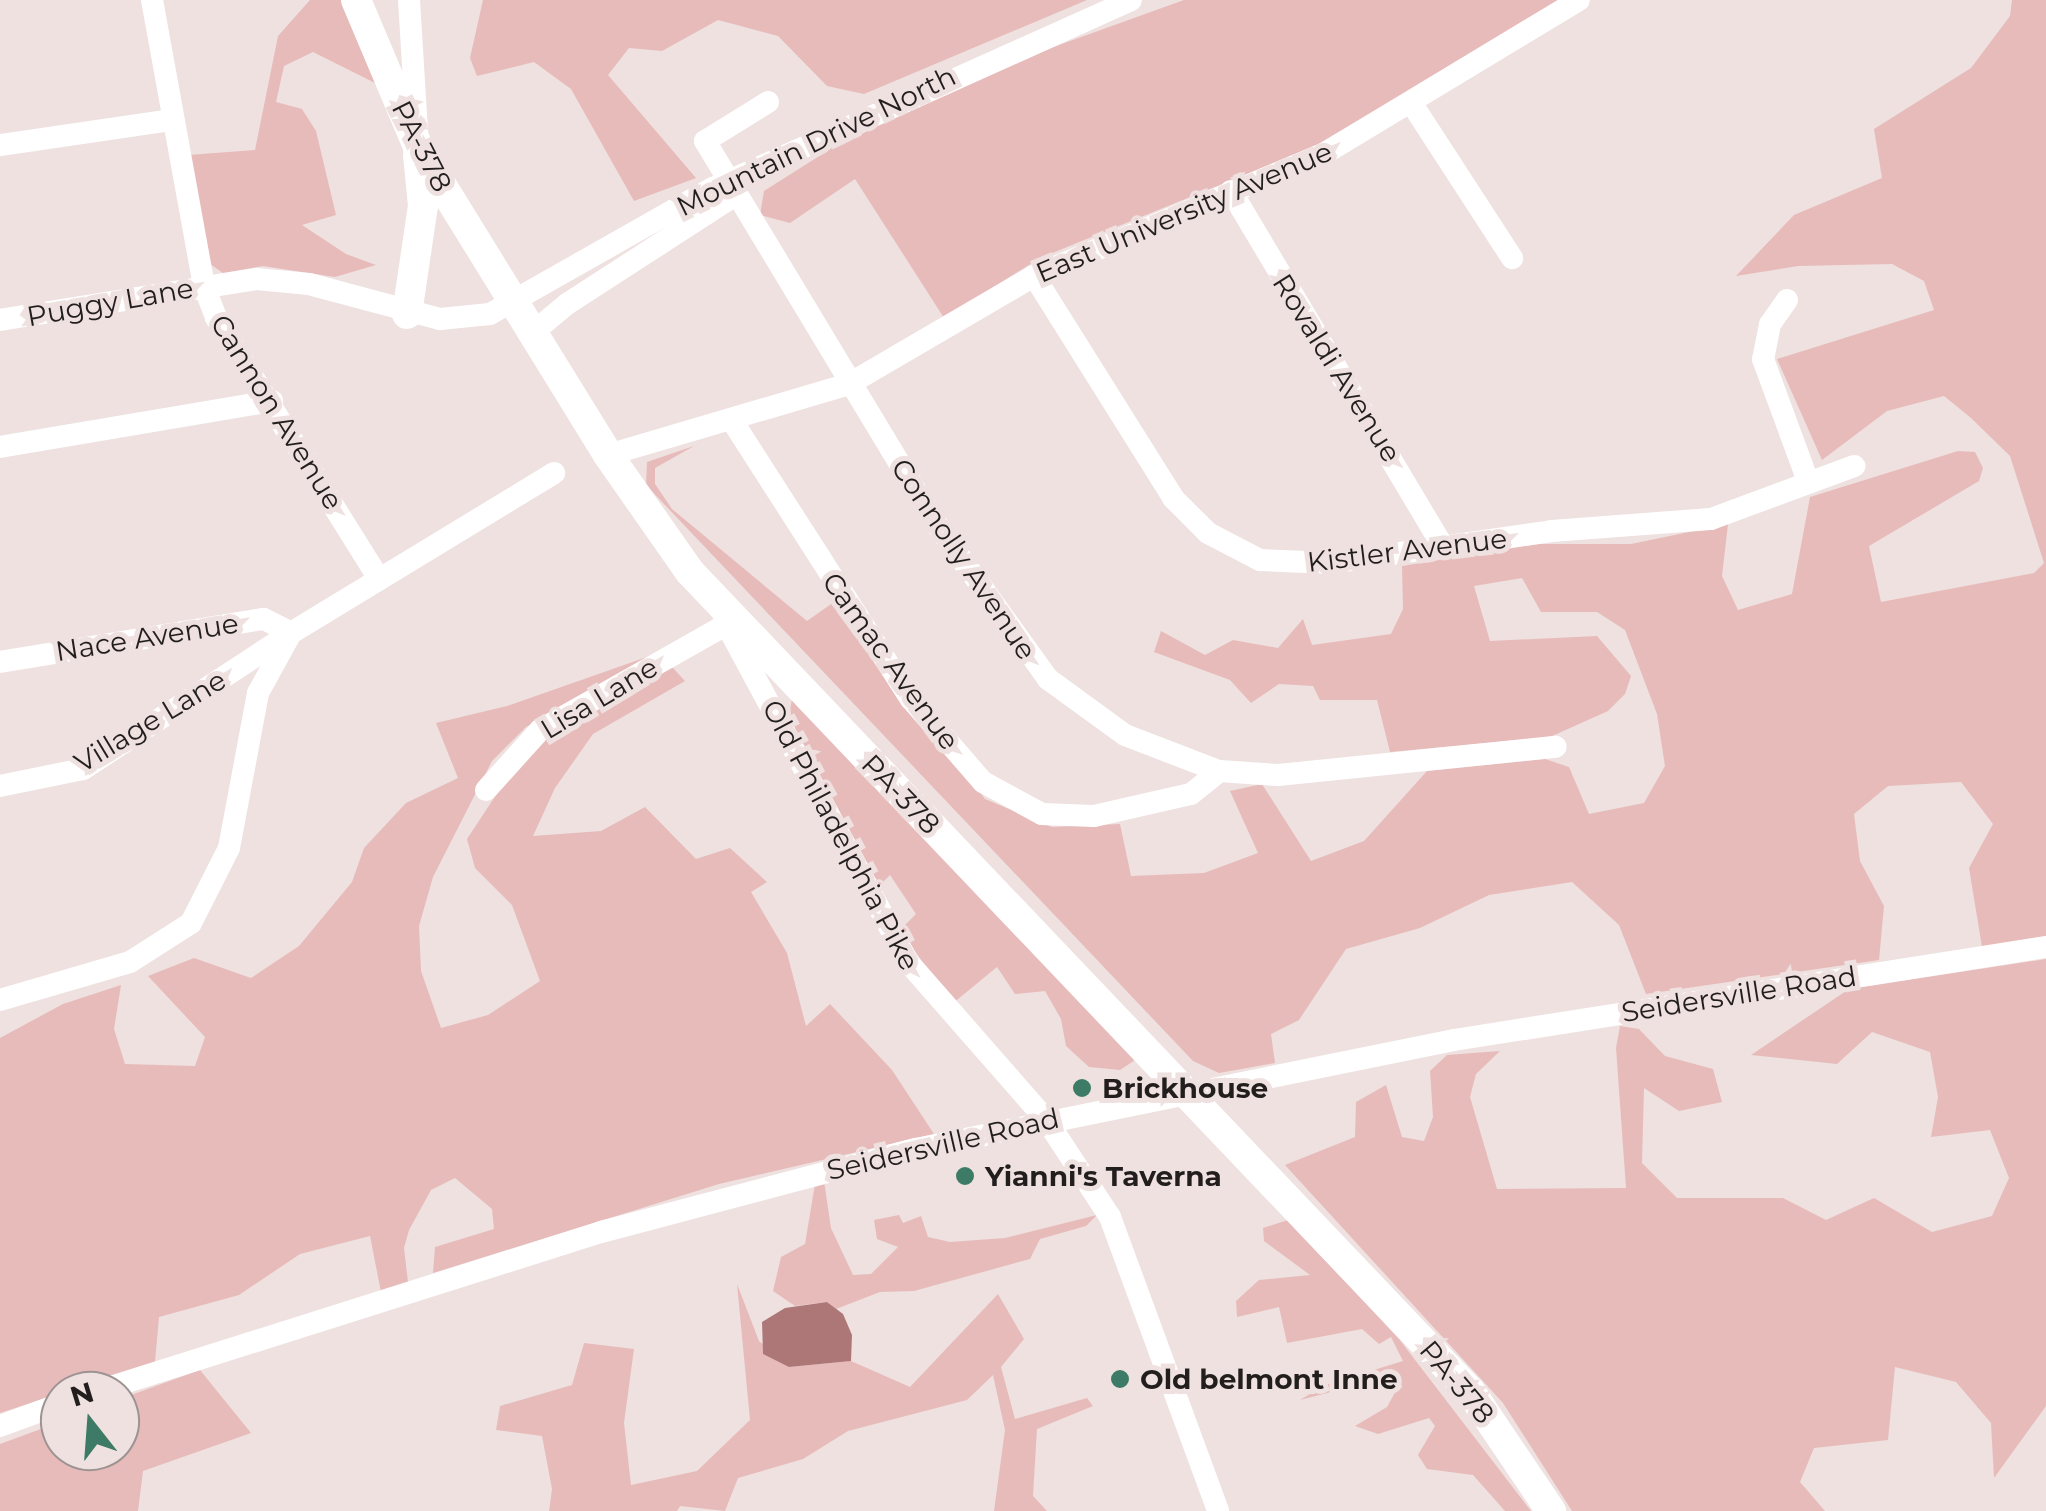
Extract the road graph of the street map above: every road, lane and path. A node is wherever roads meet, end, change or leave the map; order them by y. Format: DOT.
graph roads {
  1 [pos="152,0"];
  2 [pos="356,0"];
  3 [pos="408,0"];
  4 [pos="1131,0"];
  5 [pos="1578,0"];
  6 [pos="768,102"];
  7 [pos="1412,104"];
  8 [pos="172,120"];
  9 [pos="0,145"];
  10 [pos="418,148"];
  11 [pos="730,185"];
  12 [pos="1230,191"];
  13 [pos="1512,258"];
  14 [pos="1034,276"];
  15 [pos="204,286"];
  16 [pos="1787,300"];
  17 [pos="511,302"];
  18 [pos="407,314"];
  19 [pos="0,320"];
  20 [pos="531,334"];
  21 [pos="850,384"];
  22 [pos="272,401"];
  23 [pos="731,419"];
  24 [pos="0,447"];
  25 [pos="608,456"];
  26 [pos="1854,466"];
  27 [pos="554,473"];
  28 [pos="1808,481"];
  29 [pos="1443,546"];
  30 [pos="690,572"];
  31 [pos="380,579"];
  32 [pos="727,624"];
  33 [pos="291,633"];
  34 [pos="0,662"];
  35 [pos="1556,747"];
  36 [pos="1219,771"];
  37 [pos="0,786"];
  38 [pos="486,790"];
  39 [pos="2046,947"];
  40 [pos="0,1000"];
  41 [pos="1191,1093"];
  42 [pos="1046,1121"];
  43 [pos="140,1378"];
  44 [pos="40,1411"];
  45 [pos="0,1426"];
  46 [pos="1218,1511"];
  47 [pos="1552,1511"];
  1 -- 8 [label="street, Cannon Avenue"];
  2 -- 10 [label="main road, PA-378"];
  3 -- 10 [label="street"];
  4 -- 11 [label="street, Mountain Drive North"];
  5 -- 7 [label="street, East University Avenue"];
  6 -- 11 [label="street, Connolly Avenue"];
  7 -- 12 [label="street, East University Avenue"];
  7 -- 13 [label="street"];
  8 -- 9 [label="street"];
  8 -- 15 [label="street, Cannon Avenue"];
  10 -- 17 [label="main road, PA-378"];
  10 -- 18 [label="main road"];
  11 -- 17 [label="street, Mountain Drive North"];
  11 -- 20 [label="street"];
  11 -- 21 [label="street, Connolly Avenue"];
  12 -- 14 [label="street, East University Avenue"];
  12 -- 29 [label="street, Rovaldi Avenue"];
  14 -- 21 [label="street, East University Avenue"];
  14 -- 29 [label="street, Kistler Avenue"];
  15 -- 18 [label="street, Puggy Lane"];
  15 -- 19 [label="street, Puggy Lane"];
  15 -- 22 [label="street, Cannon Avenue"];
  16 -- 28 [label="street"];
  17 -- 18 [label="street, Puggy Lane"];
  17 -- 20 [label="main road, PA-378"];
  20 -- 25 [label="main road, PA-378"];
  21 -- 23 [label="street, East University Avenue"];
  21 -- 36 [label="street, Connolly Avenue"];
  22 -- 24 [label="street"];
  22 -- 31 [label="street, Cannon Avenue"];
  23 -- 25 [label="street, East University Avenue"];
  23 -- 36 [label="street, Camac Avenue"];
  25 -- 30 [label="main road, PA-378"];
  26 -- 28 [label="street, Kistler Avenue"];
  27 -- 31 [label="street, Village Lane"];
  28 -- 29 [label="street, Kistler Avenue"];
  30 -- 32 [label="street, Old Philadelphia Pike"];
  30 -- 41 [label="main road, PA-378"];
  31 -- 33 [label="street, Village Lane"];
  32 -- 38 [label="street, Lisa Lane"];
  32 -- 42 [label="street, Old Philadelphia Pike"];
  33 -- 34 [label="street, Nace Avenue"];
  33 -- 37 [label="street, Village Lane"];
  33 -- 40 [label="street"];
  35 -- 36 [label="street, Connolly Avenue"];
  39 -- 41 [label="street, Seidersville Road"];
  41 -- 42 [label="street, Seidersville Road"];
  41 -- 47 [label="main road, PA-378"];
  42 -- 43 [label="street, Seidersville Road"];
  42 -- 46 [label="street, Old Philadelphia Pike"];
  44 -- 45 [label="street"];
}
